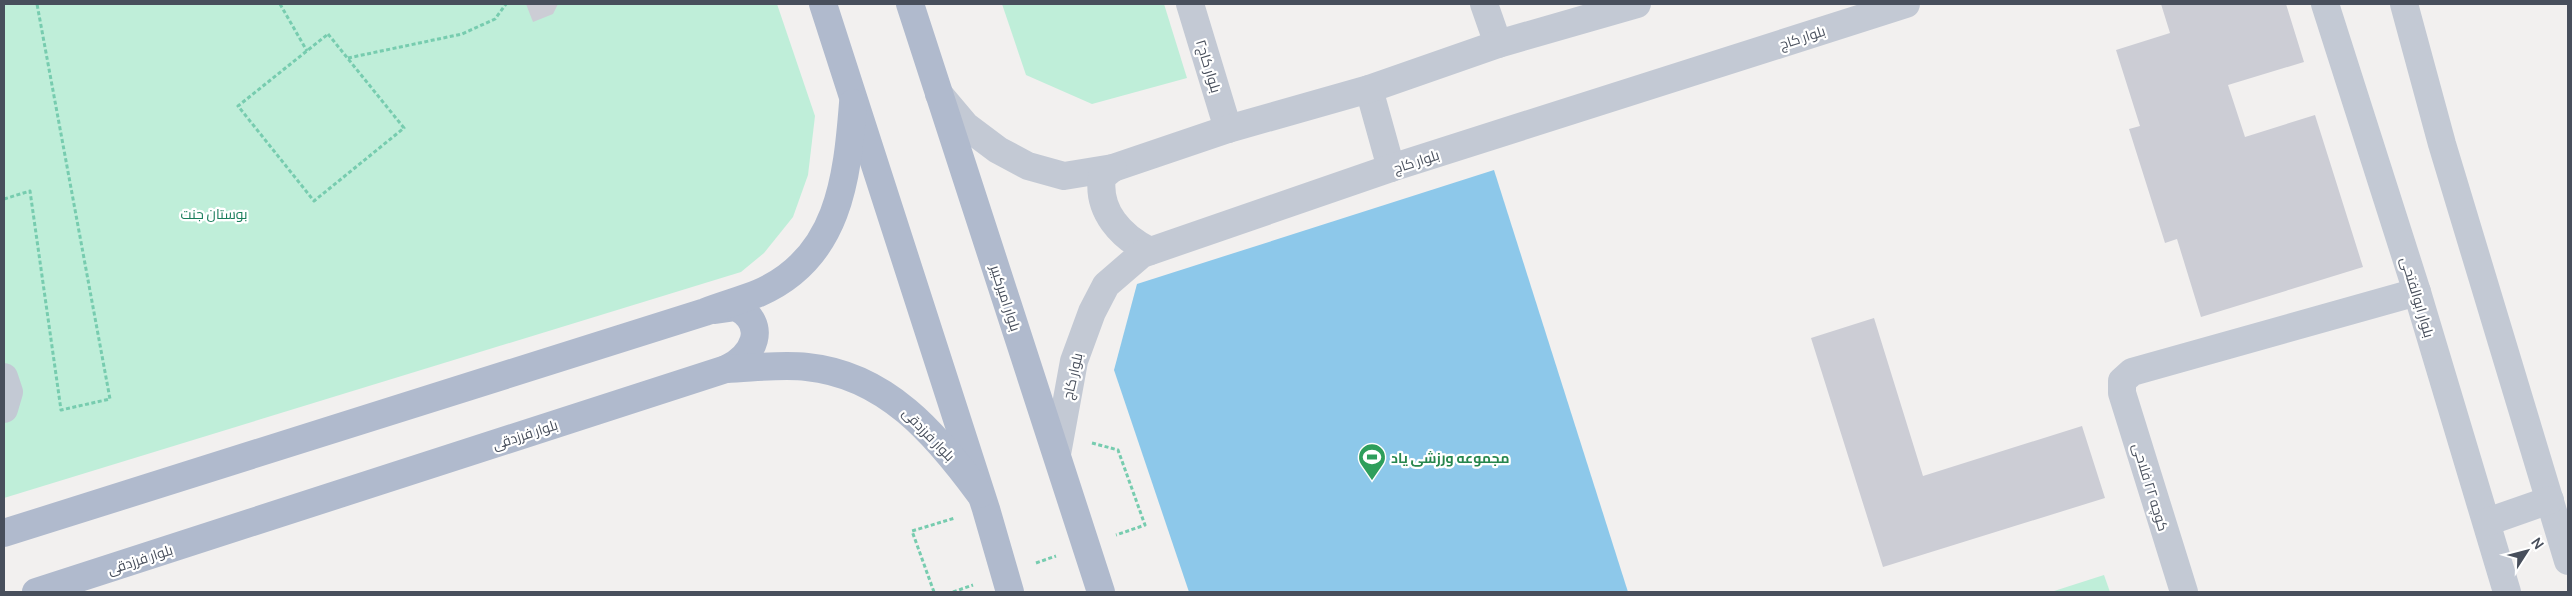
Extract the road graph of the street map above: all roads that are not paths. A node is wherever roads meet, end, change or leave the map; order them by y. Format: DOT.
graph roads {
  1 [pos="822,4"];
  2 [pos="910,4"];
  3 [pos="1190,4"];
  4 [pos="1484,4"];
  5 [pos="1637,4"];
  6 [pos="1906,4"];
  7 [pos="2325,4"];
  8 [pos="2404,4"];
  9 [pos="1498,44"];
  10 [pos="1369,90"];
  11 [pos="939,94"];
  12 [pos="853,103"];
  13 [pos="1228,129"];
  14 [pos="1114,168"];
  15 [pos="1392,168"];
  16 [pos="1150,251"];
  17 [pos="2417,292"];
  18 [pos="705,312"];
  19 [pos="726,368"];
  20 [pos="4,377"];
  21 [pos="4,409"];
  22 [pos="1057,454"];
  23 [pos="2550,500"];
  24 [pos="983,501"];
  25 [pos="2487,522"];
  26 [pos="4,532"];
  27 [pos="2568,561"];
  28 [pos="36,592"];
  29 [pos="1010,592"];
  30 [pos="1101,592"];
  31 [pos="2184,592"];
  32 [pos="2507,592"];
  1 -- 12 [label="main road"];
  2 -- 11 [label="main road, بلوار امیرکبیر"];
  3 -- 13 [label="street, بلوار کاج۲"];
  4 -- 9 [label="street"];
  5 -- 9 [label="street"];
  6 -- 15 [label="street, بلوار کاج"];
  7 -- 17 [label="street, بلوار ابوالفتحی"];
  8 -- 23 [label="street"];
  9 -- 10 [label="street"];
  10 -- 13 [label="street"];
  10 -- 15 [label="street"];
  11 -- 14 [label="street"];
  11 -- 22 [label="main road, بلوار امیرکبیر"];
  12 -- 18 [label="main road"];
  12 -- 24 [label="main road"];
  13 -- 14 [label="street"];
  14 -- 16 [label="street"];
  15 -- 16 [label="street, بلوار کاج"];
  16 -- 22 [label="street, بلوار کاج"];
  17 -- 25 [label="street, بلوار ابوالفتحی"];
  17 -- 31 [label="street, کوچه ۲۲ فلاحی"];
  18 -- 19 [label="main road"];
  18 -- 26 [label="main road"];
  19 -- 24 [label="main road, بلوار فرزدقی"];
  19 -- 28 [label="main road, بلوار فرزدقی"];
  20 -- 21 [label="street"];
  22 -- 30 [label="main road, بلوار امیرکبیر"];
  23 -- 25 [label="street"];
  23 -- 27 [label="street"];
  24 -- 29 [label="main road"];
  25 -- 32 [label="street, بلوار ابوالفتحی"];
}
